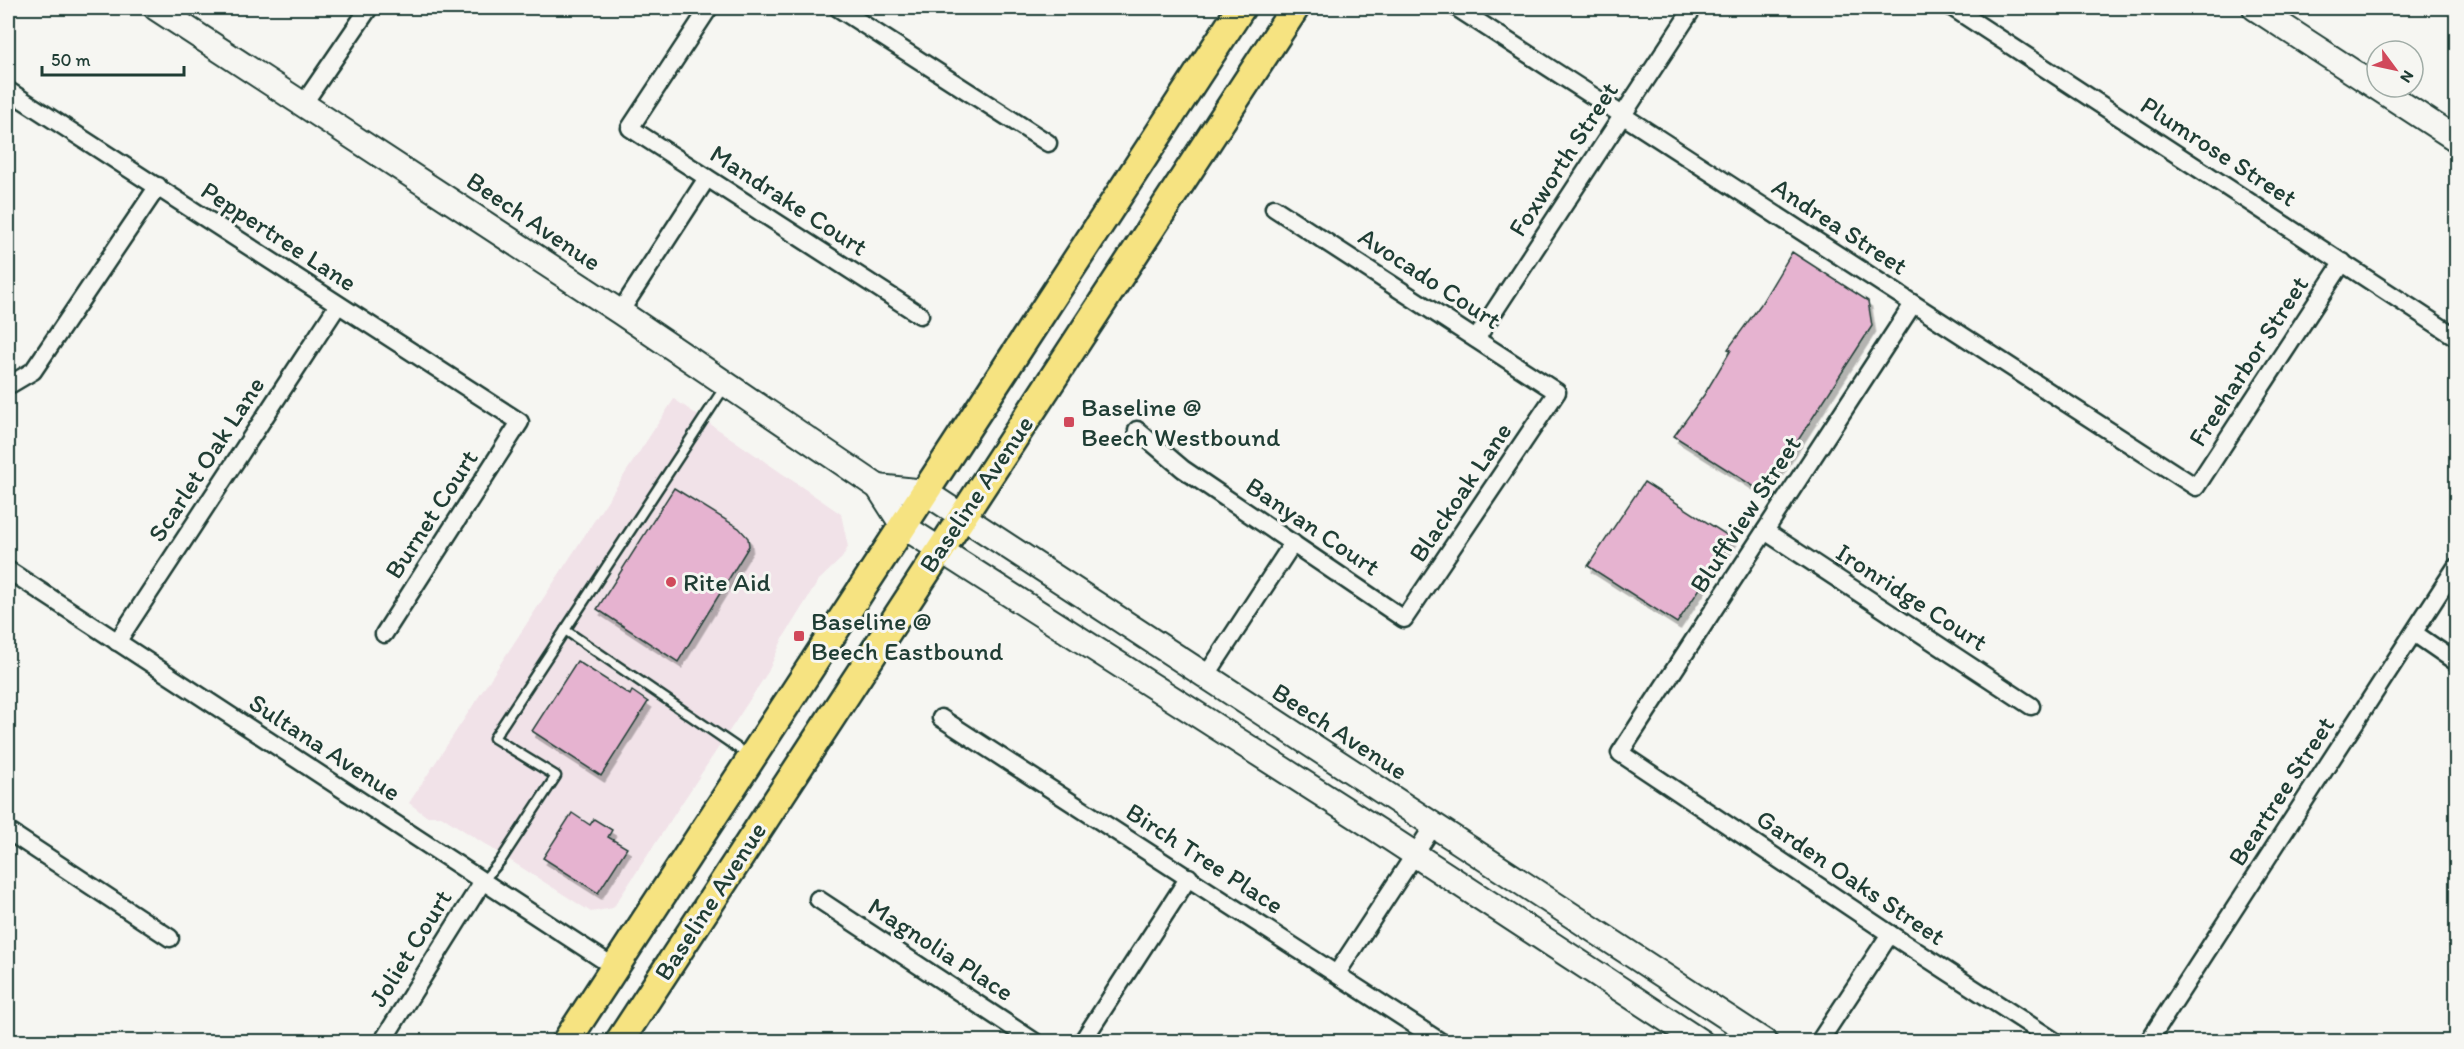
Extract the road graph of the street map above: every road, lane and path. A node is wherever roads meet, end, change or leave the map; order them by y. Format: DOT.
graph roads {
  1 [pos="156,8"];
  2 [pos="369,8"];
  3 [pos="709,8"];
  4 [pos="838,8"];
  5 [pos="1241,8"];
  6 [pos="1295,8"];
  7 [pos="1457,8"];
  8 [pos="1693,8"];
  9 [pos="1953,8"];
  10 [pos="2268,11"];
  11 [pos="8,93"];
  12 [pos="304,103"];
  13 [pos="1622,115"];
  14 [pos="2457,139"];
  15 [pos="1048,143"];
  16 [pos="707,178"];
  17 [pos="158,186"];
  18 [pos="1274,208"];
  19 [pos="2343,262"];
  20 [pos="1913,304"];
  21 [pos="338,305"];
  22 [pos="620,312"];
  23 [pos="920,315"];
  24 [pos="2457,337"];
  25 [pos="1476,339"];
  26 [pos="11,384"];
  27 [pos="726,384"];
  28 [pos="1557,392"];
  29 [pos="520,422"];
  30 [pos="1137,430"];
  31 [pos="878,487"];
  32 [pos="2196,487"];
  33 [pos="925,492"];
  34 [pos="962,517"];
  35 [pos="903,526"];
  36 [pos="1765,531"];
  37 [pos="1293,543"];
  38 [pos="940,549"];
  39 [pos="2457,567"];
  40 [pos="8,570"];
  41 [pos="1404,619"];
  42 [pos="565,630"];
  43 [pos="384,633"];
  44 [pos="2414,633"];
  45 [pos="117,642"];
  46 [pos="2457,662"];
  47 [pos="1206,676"];
  48 [pos="2031,706"];
  49 [pos="941,718"];
  50 [pos="1620,753"];
  51 [pos="753,758"];
  52 [pos="1434,825"];
  53 [pos="8,831"];
  54 [pos="1414,855"];
  55 [pos="1189,877"];
  56 [pos="483,881"];
  57 [pos="818,899"];
  58 [pos="1890,934"];
  59 [pos="170,938"];
  60 [pos="614,967"];
  61 [pos="1337,973"];
  62 [pos="382,1041"];
  63 [pos="566,1041"];
  64 [pos="619,1041"];
  65 [pos="1035,1041"];
  66 [pos="1082,1041"];
  67 [pos="1441,1041"];
  68 [pos="1701,1041"];
  69 [pos="1765,1041"];
  70 [pos="1819,1041"];
  71 [pos="2056,1041"];
  72 [pos="2148,1041"];
  1 -- 12 [label="main road, Beech Avenue"];
  2 -- 12 [label="street"];
  3 -- 16 [label="street, Mandrake Court"];
  4 -- 15 [label="street"];
  5 -- 33 [label="main road, Baseline Avenue"];
  6 -- 34 [label="main road, Baseline Avenue"];
  7 -- 13 [label="street, Andrea Street"];
  8 -- 13 [label="street, Foxworth Street"];
  9 -- 19 [label="street, Plumrose Street"];
  10 -- 14 [label="main road"];
  11 -- 17 [label="street, Peppertree Lane"];
  12 -- 22 [label="main road, Beech Avenue"];
  13 -- 20 [label="street, Andrea Street"];
  13 -- 25 [label="street, Foxworth Street"];
  16 -- 22 [label="street"];
  16 -- 23 [label="street, Mandrake Court"];
  17 -- 21 [label="street, Peppertree Lane"];
  17 -- 26 [label="street"];
  18 -- 25 [label="street, Avocado Court"];
  19 -- 24 [label="street, Plumrose Street"];
  19 -- 32 [label="street, Freeharbor Street"];
  20 -- 32 [label="street, Andrea Street"];
  20 -- 36 [label="street, Bluffview Street"];
  21 -- 29 [label="street, Peppertree Lane"];
  21 -- 45 [label="street, Scarlet Oak Lane"];
  22 -- 27 [label="main road, Beech Avenue"];
  25 -- 28 [label="street, Avocado Court"];
  27 -- 31 [label="main road, Beech Avenue"];
  27 -- 42 [label="lane"];
  28 -- 41 [label="street, Blackoak Lane"];
  29 -- 43 [label="street, Burnet Court"];
  30 -- 37 [label="street, Banyan Court"];
  31 -- 33 [label="main road, Beech Avenue"];
  31 -- 35 [label="main road, Beech Avenue"];
  33 -- 34 [label="main road, Beech Avenue"];
  33 -- 35 [label="main road, Baseline Avenue"];
  34 -- 38 [label="main road, Baseline Avenue"];
  34 -- 47 [label="main road, Beech Avenue"];
  35 -- 38 [label="main road, Beech Avenue"];
  35 -- 51 [label="main road, Baseline Avenue"];
  36 -- 48 [label="street, Ironridge Court"];
  36 -- 50 [label="street, Bluffview Street"];
  37 -- 41 [label="street, Banyan Court"];
  37 -- 47 [label="street"];
  38 -- 54 [label="main road, Beech Avenue"];
  38 -- 64 [label="main road, Baseline Avenue"];
  39 -- 44 [label="street, Beartree Street"];
  40 -- 45 [label="street, Sultana Avenue"];
  42 -- 51 [label="lane"];
  42 -- 56 [label="lane"];
  44 -- 46 [label="street"];
  44 -- 72 [label="street, Beartree Street"];
  45 -- 56 [label="street, Sultana Avenue"];
  47 -- 52 [label="main road, Beech Avenue"];
  49 -- 55 [label="street, Birch Tree Place"];
  50 -- 58 [label="street, Garden Oaks Street"];
  51 -- 60 [label="main road, Baseline Avenue"];
  52 -- 54 [label="street"];
  52 -- 69 [label="main road, Beech Avenue"];
  53 -- 59 [label="street"];
  54 -- 61 [label="street"];
  54 -- 68 [label="main road, Beech Avenue"];
  55 -- 61 [label="street, Birch Tree Place"];
  55 -- 66 [label="street"];
  56 -- 60 [label="street, Sultana Avenue"];
  56 -- 62 [label="street, Joliet Court"];
  57 -- 65 [label="street, Magnolia Place"];
  58 -- 70 [label="street"];
  58 -- 71 [label="street, Garden Oaks Street"];
  60 -- 63 [label="main road, Baseline Avenue"];
  61 -- 67 [label="street, Birch Tree Place"];
}
